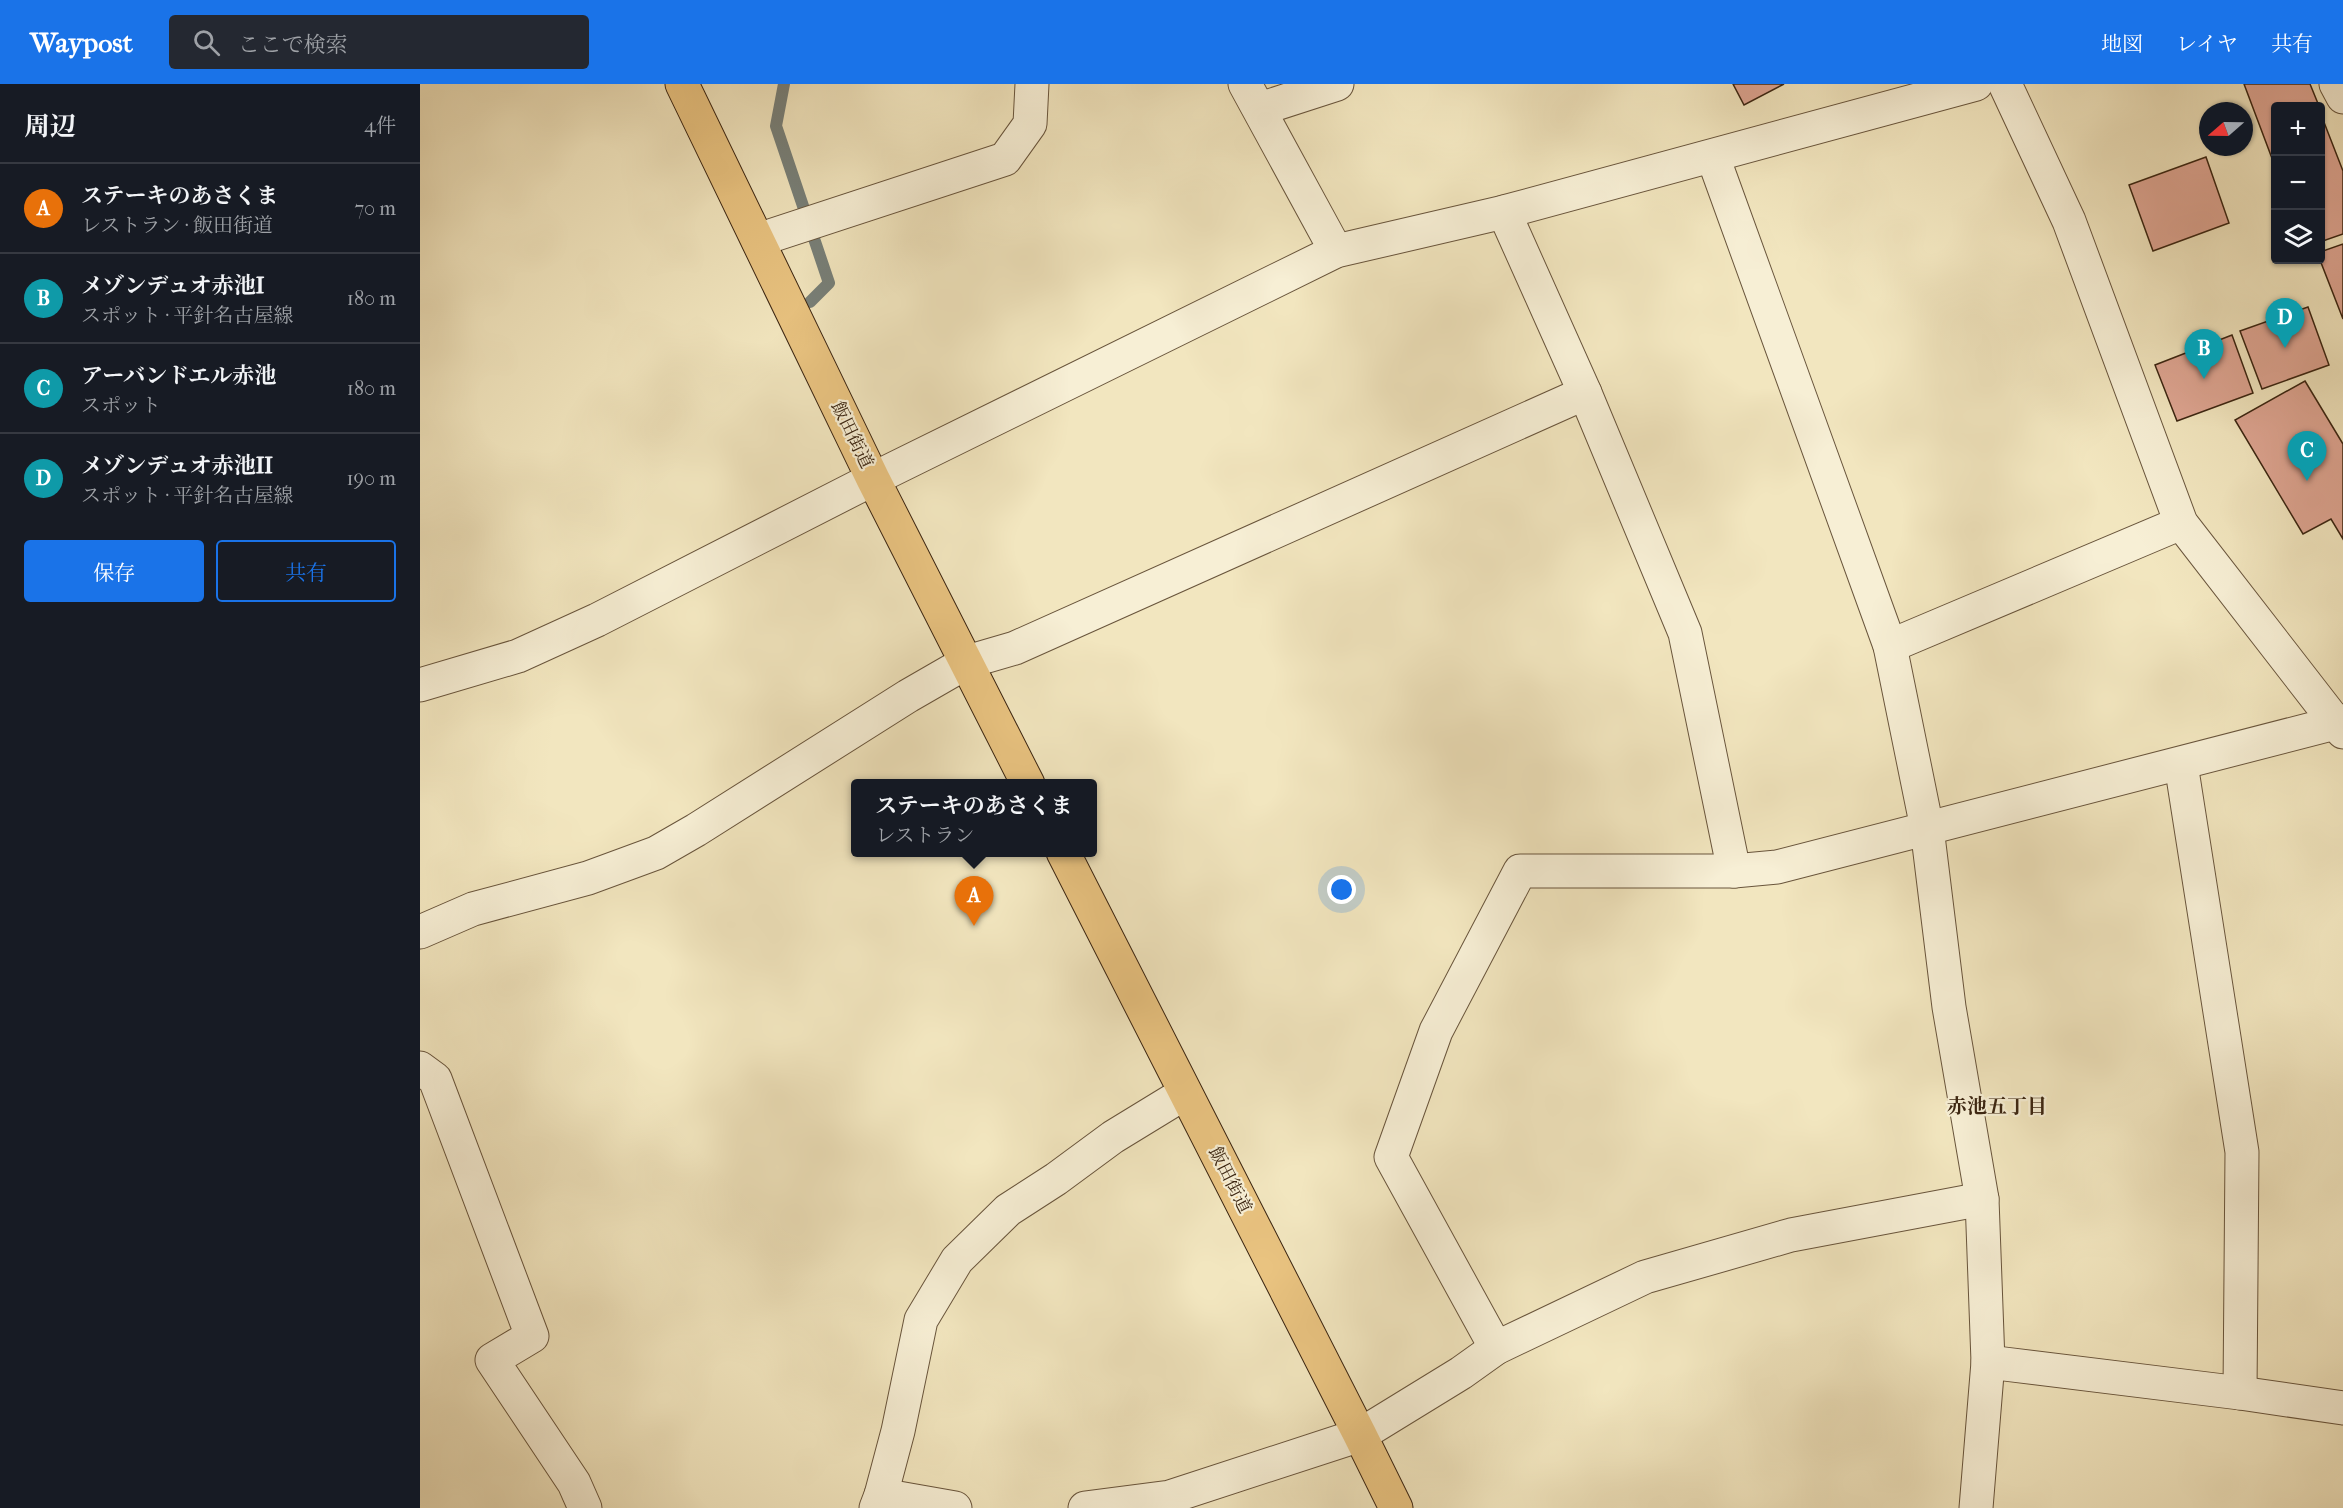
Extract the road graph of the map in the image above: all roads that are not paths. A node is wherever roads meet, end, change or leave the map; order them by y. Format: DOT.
graph roads {
  1 [pos="682,84"];
  2 [pos="1032,84"];
  3 [pos="1337,84"];
  4 [pos="1976,84"];
  5 [pos="2005,84"];
  6 [pos="2336,84"];
  7 [pos="1252,97"];
  8 [pos="2343,97"];
  9 [pos="1713,157"];
  10 [pos="1504,212"];
  11 [pos="758,240"];
  12 [pos="1335,251"];
  13 [pos="1585,393"];
  14 [pos="873,479"];
  15 [pos="2181,523"];
  16 [pos="1890,646"];
  17 [pos="967,662"];
  18 [pos="420,685"];
  19 [pos="2341,726"];
  20 [pos="2181,764"];
  21 [pos="1026,779"];
  22 [pos="1927,828"];
  23 [pos="1066,857"];
  24 [pos="1734,871"];
  25 [pos="420,932"];
  26 [pos="420,1068"];
  27 [pos="1185,1093"];
  28 [pos="1982,1199"];
  29 [pos="1496,1348"];
  30 [pos="1988,1362"];
  31 [pos="2240,1393"];
  32 [pos="2343,1408"];
  33 [pos="1360,1435"];
  34 [pos="879,1502"];
  35 [pos="585,1508"];
  36 [pos="956,1508"];
  37 [pos="1085,1508"];
  38 [pos="1396,1508"];
  39 [pos="1976,1508"];
  1 -- 11 [label="main road, 飯田街道"];
  2 -- 11 [label="street"];
  3 -- 7 [label="street"];
  4 -- 9 [label="street"];
  5 -- 15 [label="street"];
  6 -- 8 [label="street"];
  7 -- 12 [label="street"];
  9 -- 10 [label="street"];
  9 -- 16 [label="street"];
  10 -- 12 [label="street"];
  10 -- 13 [label="street"];
  11 -- 14 [label="main road, 飯田街道"];
  12 -- 14 [label="street"];
  13 -- 17 [label="street"];
  13 -- 24 [label="street"];
  14 -- 17 [label="main road, 飯田街道"];
  14 -- 18 [label="street"];
  15 -- 16 [label="street"];
  15 -- 19 [label="street"];
  16 -- 22 [label="street"];
  17 -- 21 [label="main road, 飯田街道"];
  17 -- 25 [label="street"];
  19 -- 20 [label="street"];
  20 -- 22 [label="street"];
  20 -- 31 [label="street"];
  22 -- 24 [label="street"];
  22 -- 28 [label="street"];
  23 -- 27 [label="main road, 飯田街道"];
  24 -- 29 [label="street"];
  26 -- 35 [label="street"];
  27 -- 33 [label="main road, 飯田街道"];
  27 -- 34 [label="street"];
  28 -- 29 [label="street"];
  28 -- 30 [label="street"];
  29 -- 33 [label="street"];
  30 -- 31 [label="street"];
  30 -- 39 [label="street"];
  31 -- 32 [label="street"];
  33 -- 37 [label="street"];
  33 -- 38 [label="main road, 飯田街道"];
  34 -- 36 [label="street"];
}
